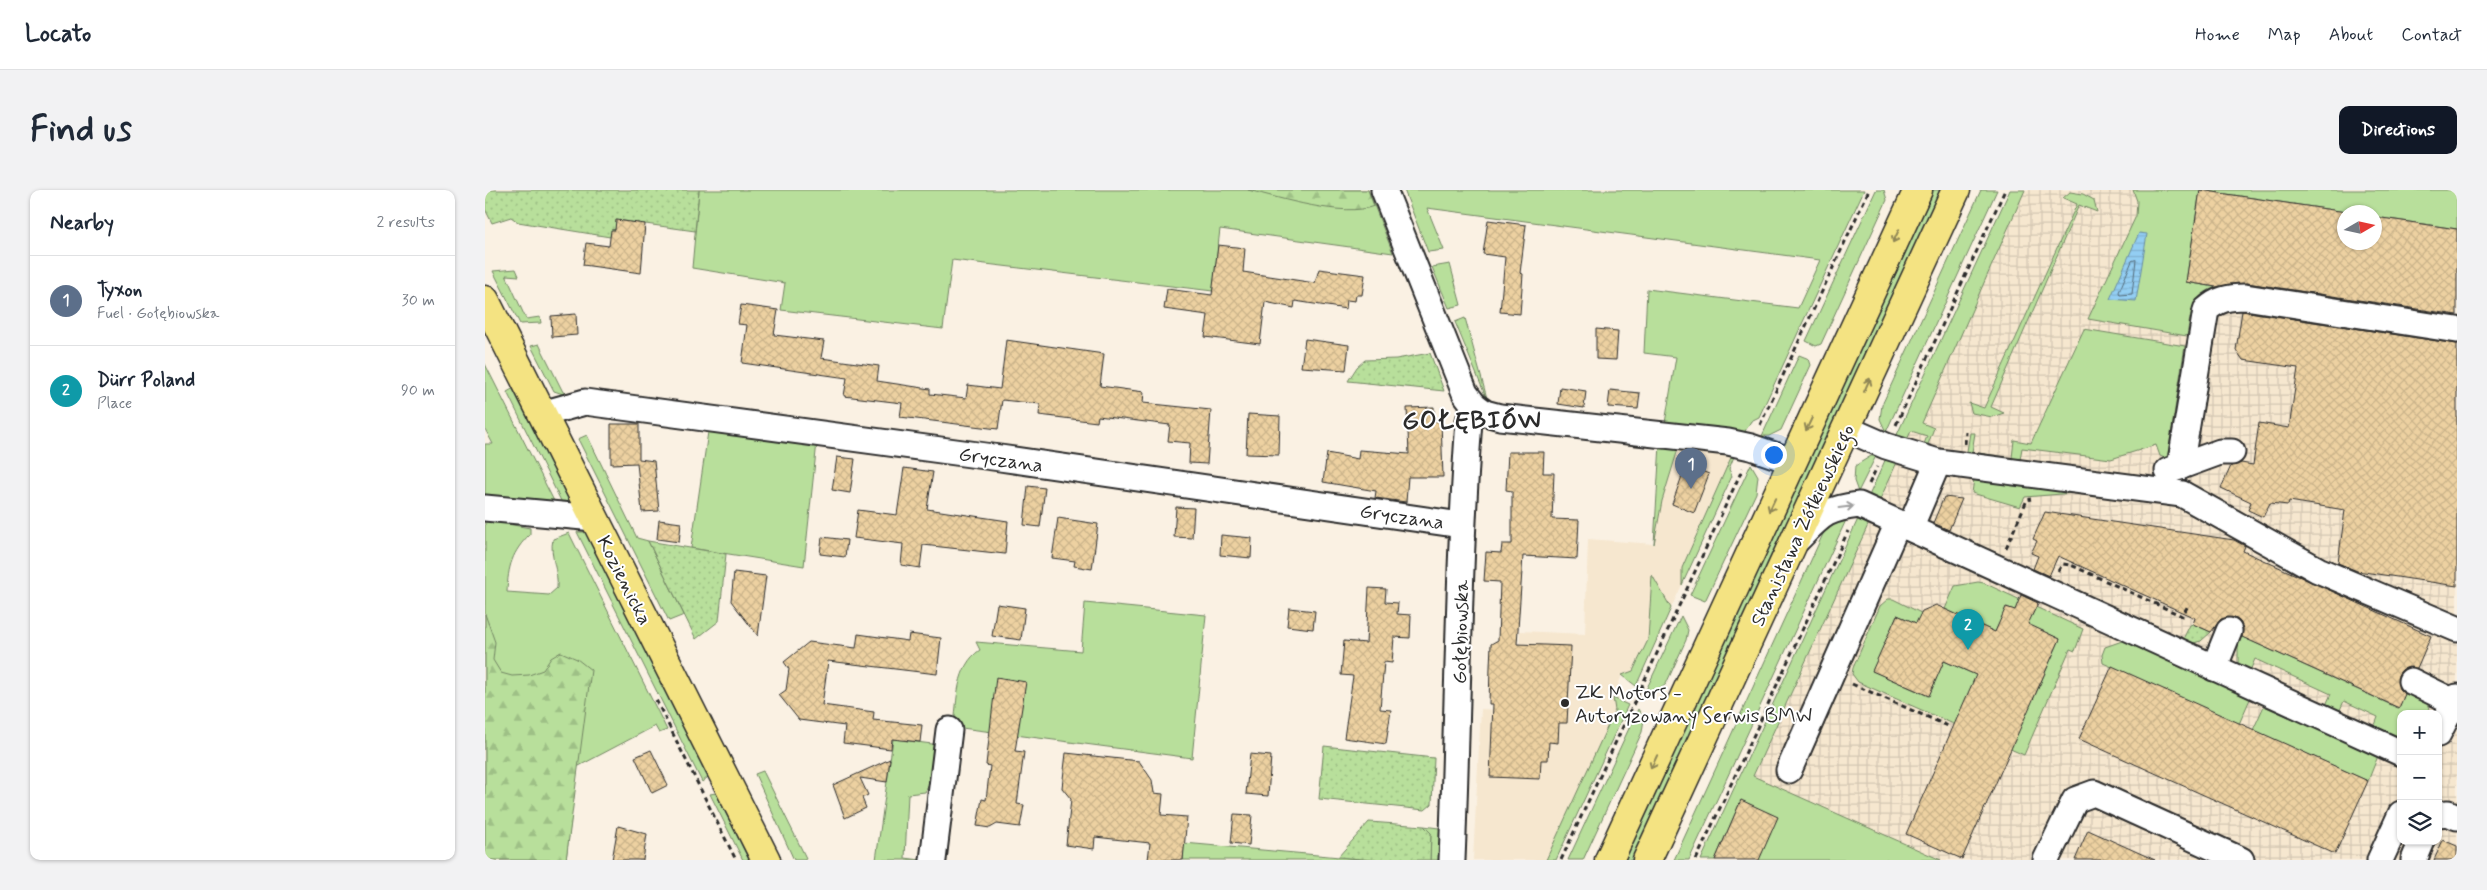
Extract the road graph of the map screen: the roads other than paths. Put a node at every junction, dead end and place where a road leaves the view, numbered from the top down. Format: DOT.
graph roads {
  1 [pos="1384,190"];
  2 [pos="1917,190"];
  3 [pos="1956,190"];
  4 [pos="485,300"];
  5 [pos="2457,330"];
  6 [pos="492,333"];
  7 [pos="1474,405"];
  8 [pos="542,414"];
  9 [pos="1847,429"];
  10 [pos="2231,452"];
  11 [pos="1792,461"];
  12 [pos="1938,462"];
  13 [pos="2180,467"];
  14 [pos="2110,484"];
  15 [pos="485,508"];
  16 [pos="594,518"];
  17 [pos="1461,525"];
  18 [pos="1904,526"];
  19 [pos="1794,544"];
  20 [pos="2457,629"];
  21 [pos="2229,631"];
  22 [pos="2214,668"];
  23 [pos="2411,681"];
  24 [pos="2456,700"];
  25 [pos="2442,726"];
  26 [pos="949,730"];
  27 [pos="2397,751"];
  28 [pos="1789,770"];
  29 [pos="2442,814"];
  30 [pos="2457,817"];
  31 [pos="2397,823"];
  32 [pos="2420,845"];
  33 [pos="766,860"];
  34 [pos="933,860"];
  35 [pos="1452,860"];
  36 [pos="1609,860"];
  37 [pos="1647,860"];
  38 [pos="2046,860"];
  39 [pos="2241,860"];
  40 [pos="2380,860"];
  41 [pos="2414,860"];
  1 -- 7 [label="street"];
  2 -- 11 [label="main road, Stanisława Żółkiewskiego, one-way"];
  9 -- 3 [label="main road, Stanisława Żółkiewskiego, one-way"];
  4 -- 6 [label="main road, Kozienicka"];
  5 -- 13 [label="street"];
  6 -- 8 [label="main road, Kozienicka"];
  7 -- 11 [label="street"];
  7 -- 17 [label="street, Gołębiowska"];
  8 -- 16 [label="main road, Kozienicka"];
  8 -- 17 [label="street, Gryczana"];
  9 -- 12 [label="street"];
  9 -- 19 [label="main road, Stanisława Żółkiewskiego"];
  10 -- 13 [label="street"];
  11 -- 36 [label="main road, Stanisława Żółkiewskiego, one-way"];
  12 -- 14 [label="street"];
  12 -- 18 [label="street"];
  13 -- 14 [label="street"];
  14 -- 20 [label="street"];
  15 -- 16 [label="street"];
  16 -- 33 [label="main road, Kozienicka"];
  17 -- 35 [label="street, Gołębiowska"];
  19 -- 18 [label="street, one-way"];
  18 -- 22 [label="street"];
  18 -- 28 [label="street"];
  19 -- 37 [label="main road, Stanisława Żółkiewskiego"];
  21 -- 22 [label="street"];
  22 -- 27 [label="street"];
  23 -- 24 [label="street"];
  24 -- 25 [label="street"];
  26 -- 34 [label="street"];
  29 -- 30 [label="street"];
  31 -- 40 [label="street"];
  32 -- 41 [label="street"];
  38 -- 39 [label="street"];
}
